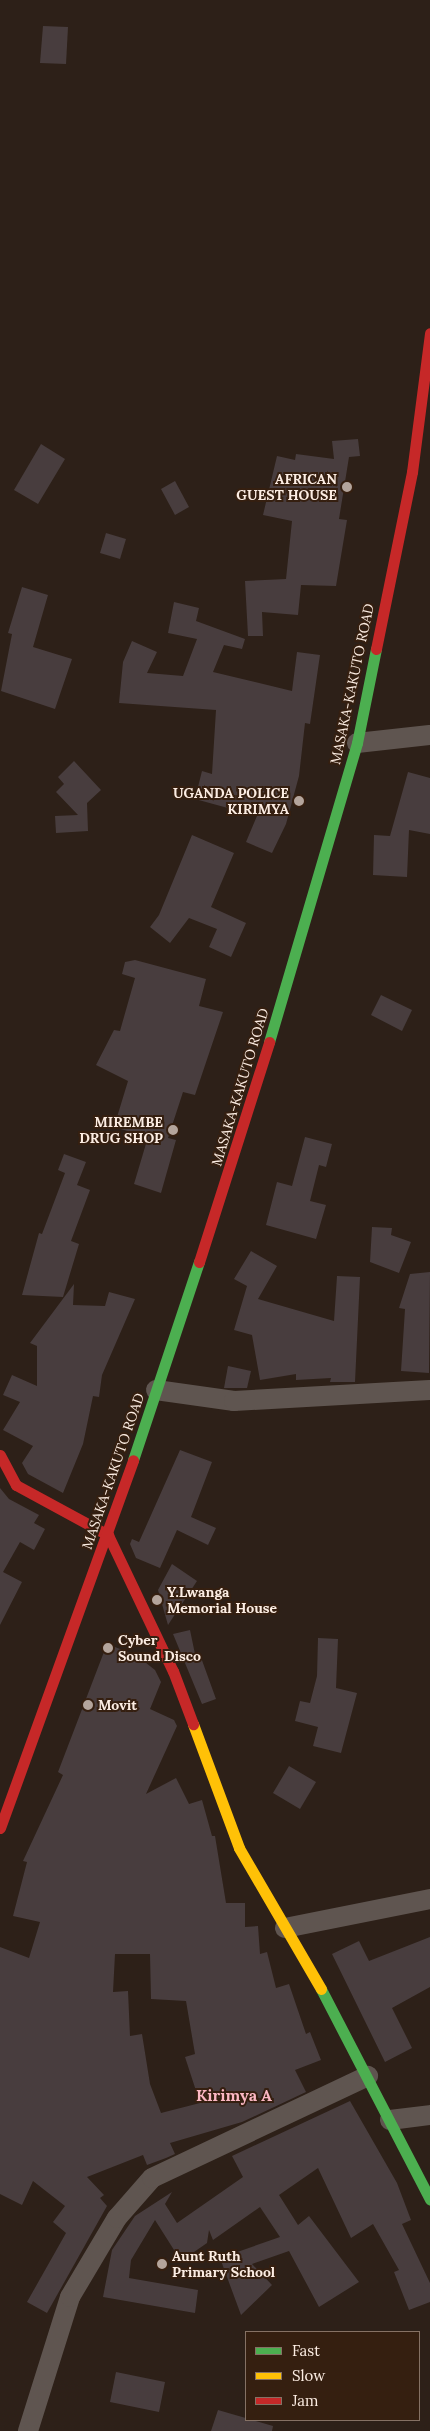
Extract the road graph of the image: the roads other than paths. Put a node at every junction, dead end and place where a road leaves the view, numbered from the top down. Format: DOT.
graph roads {
  1 [pos="430,333"];
  2 [pos="430,434"];
  3 [pos="412,472"];
  4 [pos="430,735"];
  5 [pos="357,743"];
  6 [pos="156,1390"];
  7 [pos="430,1390"];
  8 [pos="0,1455"];
  9 [pos="108,1534"];
  10 [pos="0,1828"];
  11 [pos="430,1899"];
  12 [pos="285,1928"];
  13 [pos="368,2076"];
  14 [pos="430,2115"];
  15 [pos="390,2120"];
  16 [pos="430,2199"];
  17 [pos="28,2431"];
  1 -- 3 [label="main road, MASAKA-KAKUTO ROAD"];
  2 -- 3 [label="street"];
  3 -- 5 [label="main road, MASAKA-KAKUTO ROAD"];
  4 -- 5 [label="street"];
  5 -- 6 [label="main road, MASAKA-KAKUTO ROAD"];
  6 -- 7 [label="street"];
  6 -- 9 [label="main road, MASAKA-KAKUTO ROAD"];
  8 -- 9 [label="main road"];
  9 -- 10 [label="main road, MASAKA-KAKUTO ROAD"];
  9 -- 12 [label="main road"];
  11 -- 12 [label="street"];
  12 -- 13 [label="main road"];
  13 -- 15 [label="main road"];
  13 -- 17 [label="street"];
  14 -- 15 [label="street"];
  15 -- 16 [label="main road"];
}
